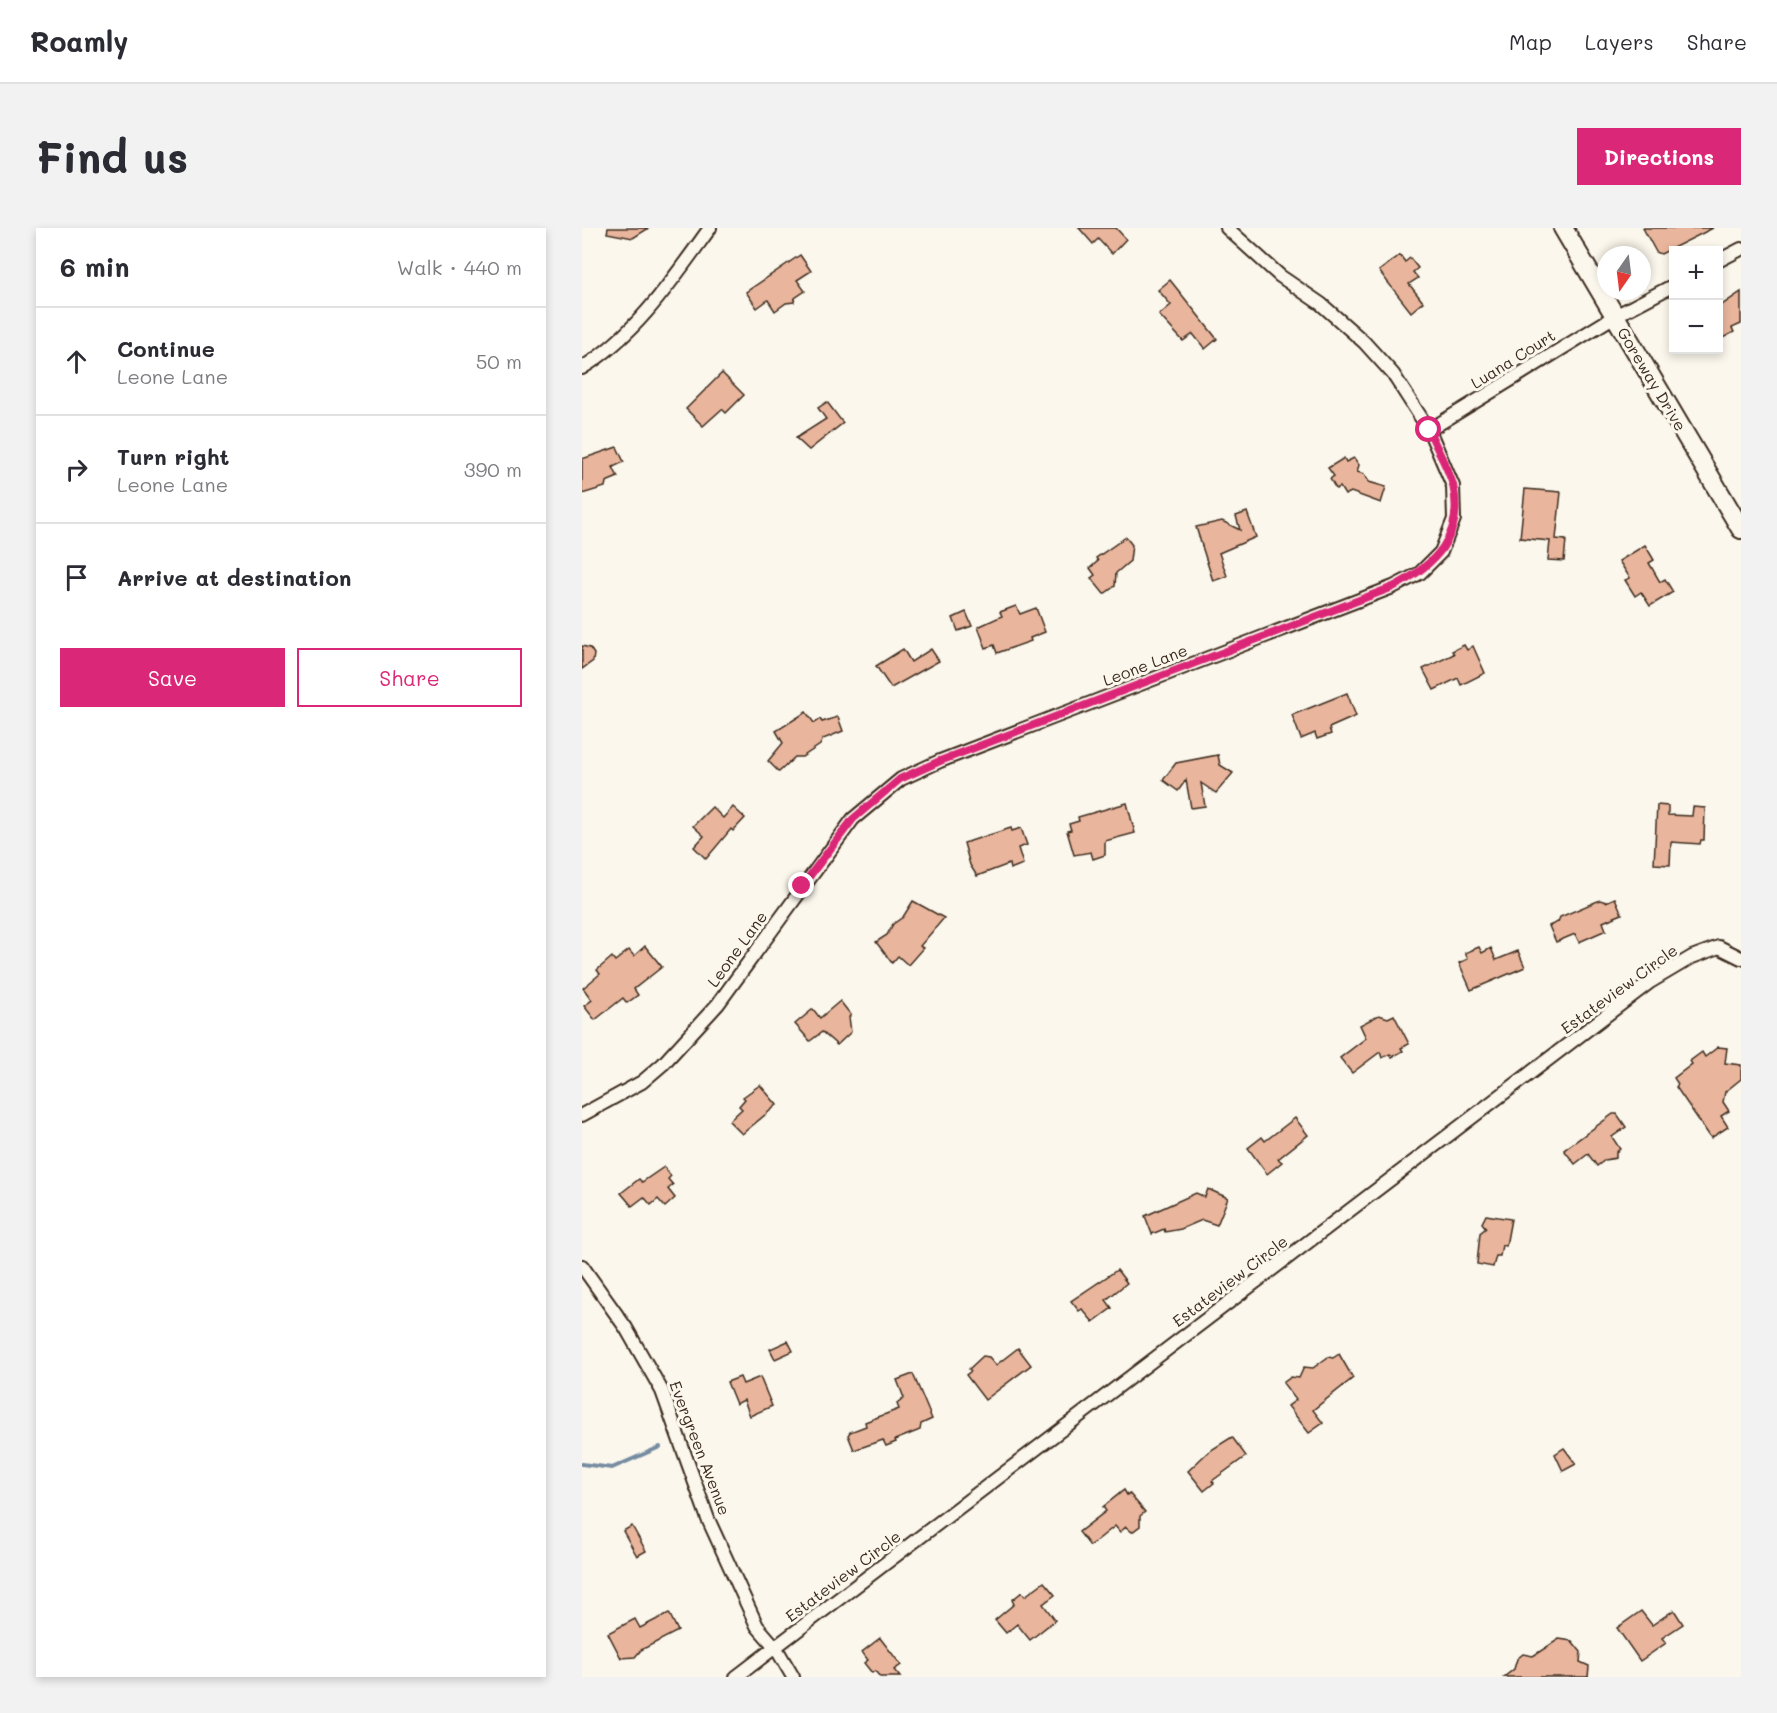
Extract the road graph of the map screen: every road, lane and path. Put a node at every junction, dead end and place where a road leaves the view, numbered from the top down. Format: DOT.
graph roads {
  1 [pos="710,228"];
  2 [pos="1227,228"];
  3 [pos="1563,228"];
  4 [pos="1741,249"];
  5 [pos="1723,259"];
  6 [pos="1669,288"];
  7 [pos="1615,316"];
  8 [pos="582,368"];
  9 [pos="1429,430"];
  10 [pos="1741,529"];
  11 [pos="1741,958"];
  12 [pos="582,1114"];
  13 [pos="582,1266"];
  14 [pos="776,1648"];
  15 [pos="736,1677"];
  16 [pos="793,1677"];
  1 -- 8 [label="street"];
  2 -- 9 [label="street, Leone Lane"];
  3 -- 7 [label="street, Goreway Drive"];
  4 -- 5 [label="street"];
  6 -- 7 [label="street, Luana Court"];
  7 -- 9 [label="street, Luana Court"];
  7 -- 10 [label="street, Goreway Drive"];
  9 -- 12 [label="street, Leone Lane"];
  11 -- 14 [label="street, Estateview Circle"];
  13 -- 14 [label="street, Evergreen Avenue"];
  14 -- 15 [label="street"];
  14 -- 16 [label="street"];
}
